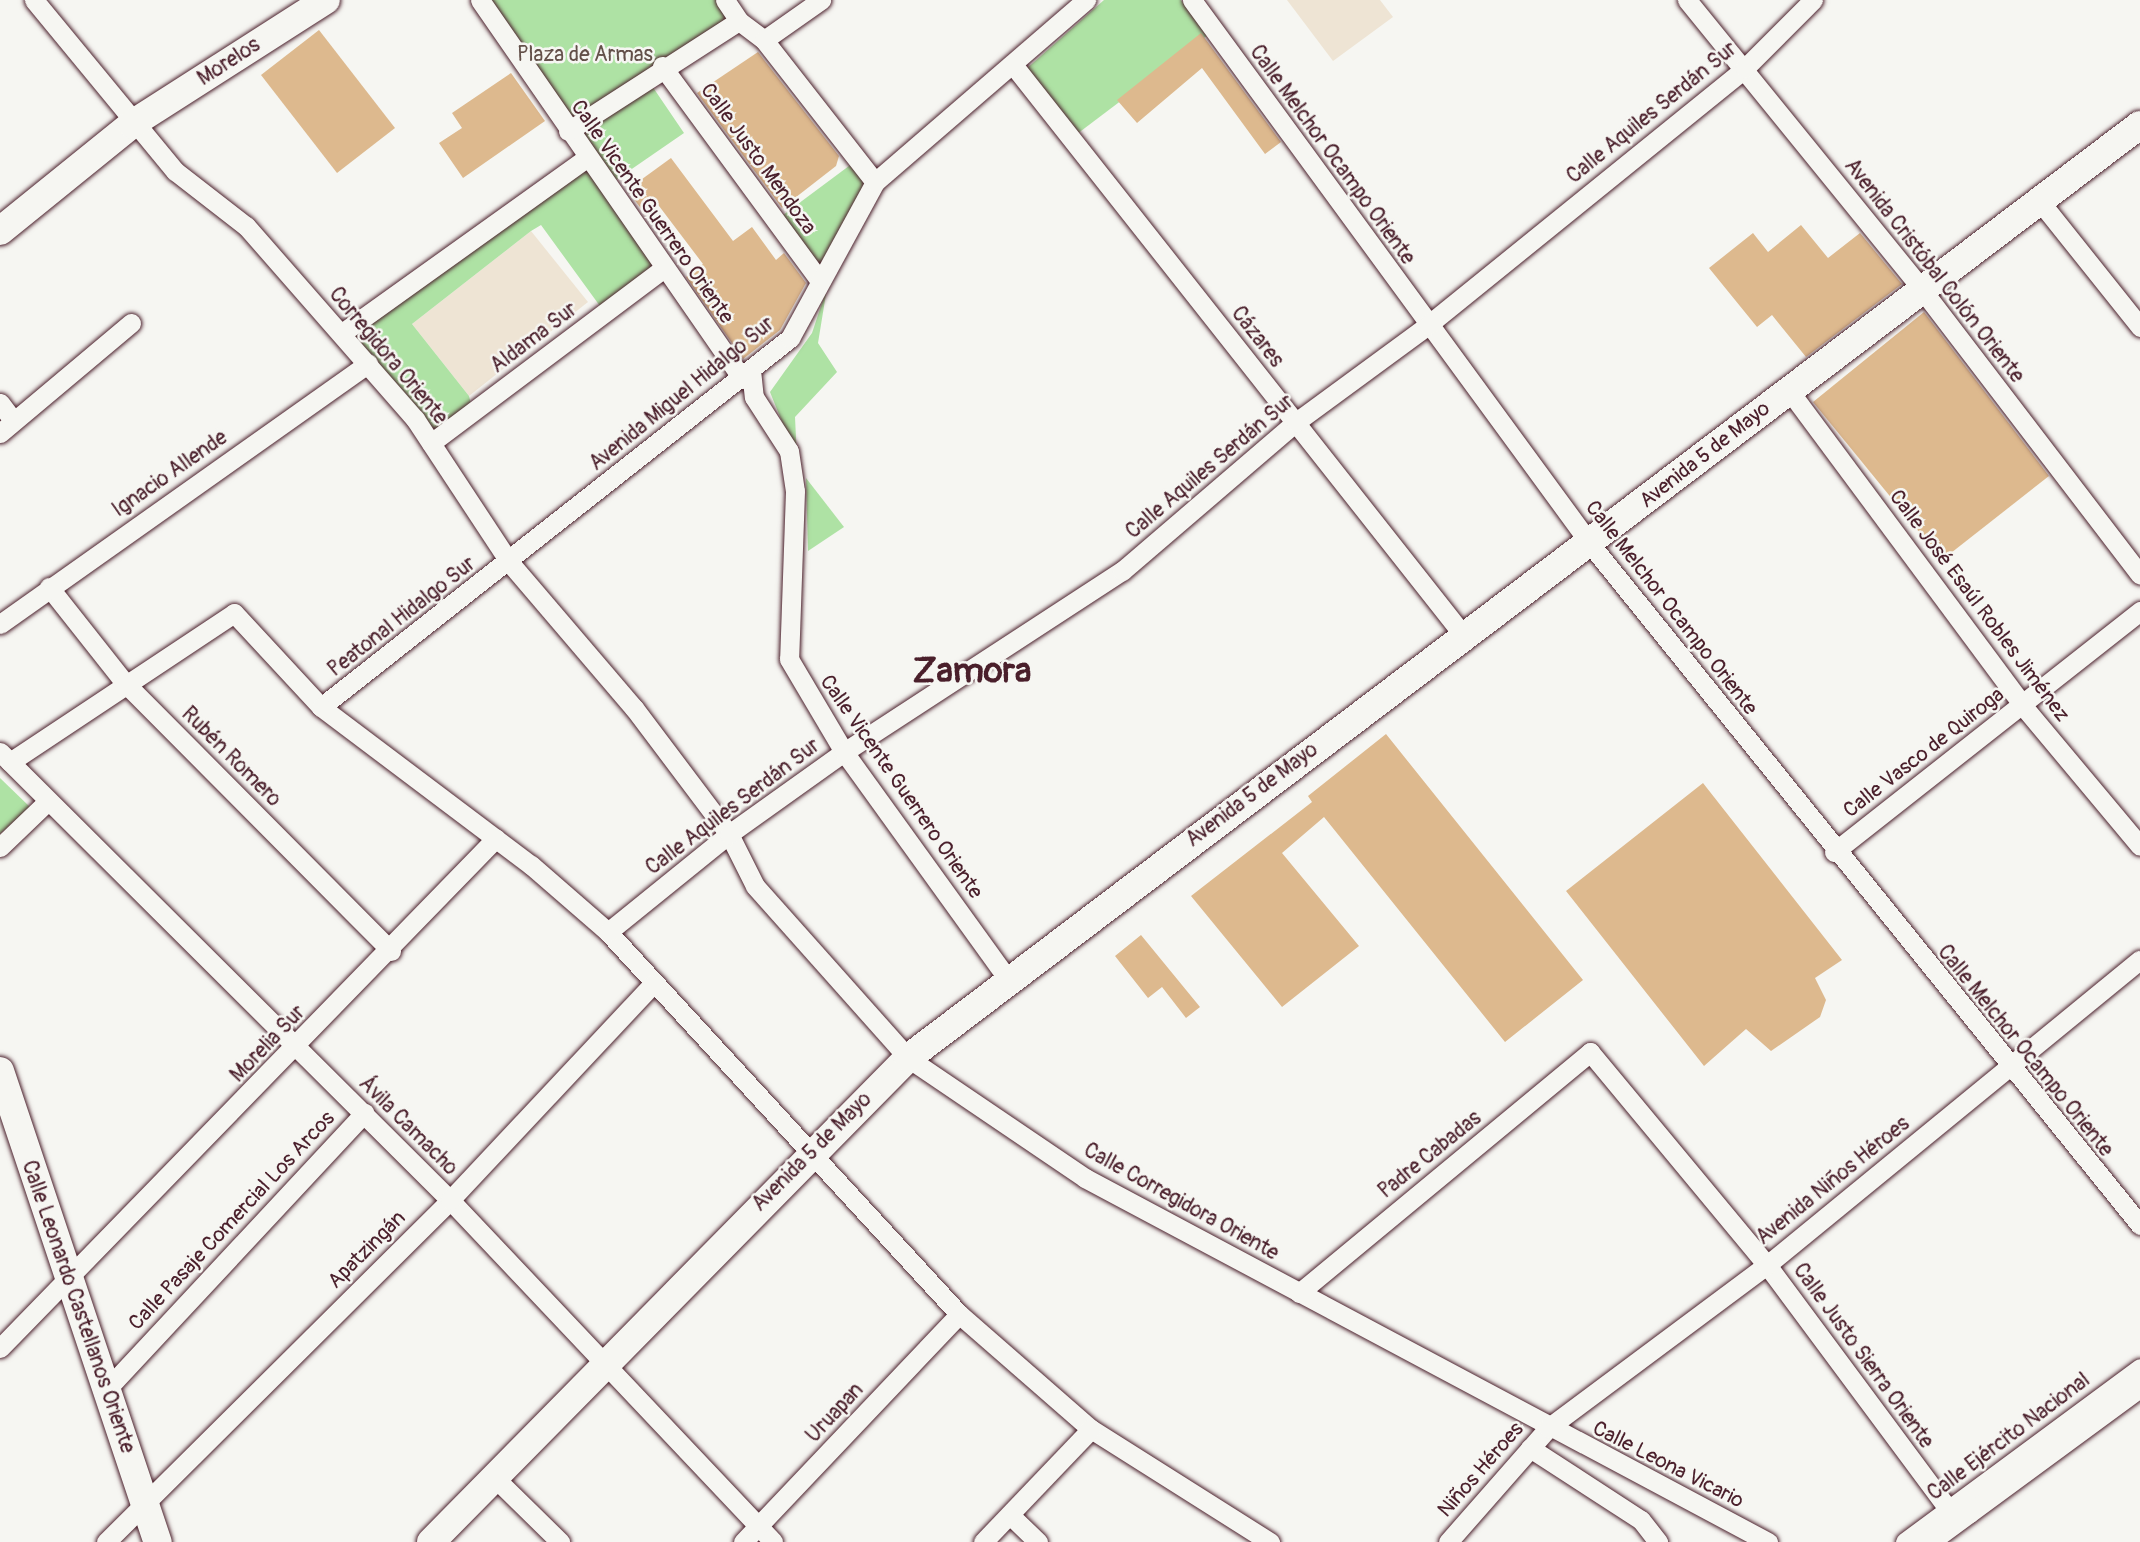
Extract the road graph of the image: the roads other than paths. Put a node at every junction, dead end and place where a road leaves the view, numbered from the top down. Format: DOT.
graph roads {
  1 [pos="34,0"];
  2 [pos="326,0"];
  3 [pos="480,0"];
  4 [pos="725,0"];
  5 [pos="821,0"];
  6 [pos="1086,0"];
  7 [pos="1192,0"];
  8 [pos="1687,0"];
  9 [pos="1813,0"];
  10 [pos="738,21"];
  11 [pos="764,40"];
  12 [pos="662,66"];
  13 [pos="1014,66"];
  14 [pos="1745,68"];
  15 [pos="132,124"];
  16 [pos="2140,125"];
  17 [pos="568,131"];
  18 [pos="586,158"];
  19 [pos="875,182"];
  20 [pos="2038,199"];
  21 [pos="0,231"];
  22 [pos="663,269"];
  23 [pos="818,278"];
  24 [pos="1920,287"];
  25 [pos="131,323"];
  26 [pos="1428,325"];
  27 [pos="2140,327"];
  28 [pos="342,333"];
  29 [pos="368,363"];
  30 [pos="746,374"];
  31 [pos="1788,389"];
  32 [pos="0,403"];
  33 [pos="1296,422"];
  34 [pos="7,427"];
  35 [pos="432,443"];
  36 [pos="1591,545"];
  37 [pos="510,563"];
  38 [pos="2140,575"];
  39 [pos="49,587"];
  40 [pos="2140,611"];
  41 [pos="0,624"];
  42 [pos="1464,636"];
  43 [pos="124,682"];
  44 [pos="2023,706"];
  45 [pos="321,707"];
  46 [pos="844,752"];
  47 [pos="5,757"];
  48 [pos="47,802"];
  49 [pos="729,834"];
  50 [pos="496,838"];
  51 [pos="2140,846"];
  52 [pos="0,848"];
  53 [pos="1835,852"];
  54 [pos="608,932"];
  55 [pos="391,951"];
  56 [pos="2140,960"];
  57 [pos="1007,978"];
  58 [pos="653,984"];
  59 [pos="296,1048"];
  60 [pos="1590,1052"];
  61 [pos="908,1058"];
  62 [pos="2008,1068"];
  63 [pos="0,1071"];
  64 [pos="364,1113"];
  65 [pos="812,1149"];
  66 [pos="450,1200"];
  67 [pos="2140,1225"];
  68 [pos="1767,1265"];
  69 [pos="68,1280"];
  70 [pos="1299,1293"];
  71 [pos="959,1314"];
  72 [pos="0,1348"];
  73 [pos="608,1363"];
  74 [pos="2140,1368"];
  75 [pos="2140,1388"];
  76 [pos="106,1390"];
  77 [pos="1548,1428"];
  78 [pos="1091,1429"];
  79 [pos="1530,1448"];
  80 [pos="496,1479"];
  81 [pos="145,1503"];
  82 [pos="1949,1510"];
  83 [pos="1970,1513"];
  84 [pos="1010,1515"];
  85 [pos="758,1527"];
  86 [pos="106,1542"];
  87 [pos="158,1542"];
  88 [pos="431,1542"];
  89 [pos="560,1542"];
  90 [pos="743,1542"];
  91 [pos="773,1542"];
  92 [pos="983,1542"];
  93 [pos="1038,1542"];
  94 [pos="1270,1542"];
  95 [pos="1448,1542"];
  96 [pos="1658,1542"];
  97 [pos="1768,1542"];
  98 [pos="1905,1542"];
  99 [pos="1930,1542"];
  1 -- 15 [label="street, Corregidora Oriente"];
  2 -- 15 [label="street, Morelos"];
  3 -- 17 [label="street, Calle Vicente Guerrero Oriente"];
  4 -- 10 [label="street"];
  5 -- 11 [label="street"];
  6 -- 13 [label="street, Avenida Miguel Hidalgo Sur"];
  7 -- 26 [label="street, Calle Melchor Ocampo Oriente"];
  8 -- 14 [label="street, Avenida Cristóbal Colón Oriente"];
  9 -- 14 [label="street, Calle Aquiles Serdán Sur"];
  10 -- 11 [label="street"];
  10 -- 12 [label="street"];
  11 -- 19 [label="street"];
  12 -- 17 [label="street"];
  12 -- 23 [label="street, Calle Justo Mendoza"];
  13 -- 19 [label="street, Avenida Miguel Hidalgo Sur"];
  13 -- 33 [label="street, Cázares"];
  14 -- 24 [label="street, Avenida Cristóbal Colón Oriente"];
  14 -- 26 [label="street, Calle Aquiles Serdán Sur"];
  15 -- 21 [label="street, Morelos"];
  15 -- 28 [label="street, Corregidora Oriente"];
  16 -- 20 [label="street, Avenida 5 de Mayo"];
  17 -- 18 [label="street, Calle Vicente Guerrero Oriente"];
  18 -- 22 [label="street, Calle Vicente Guerrero Oriente"];
  18 -- 28 [label="street"];
  19 -- 23 [label="street, Avenida Miguel Hidalgo Sur"];
  20 -- 24 [label="street, Avenida 5 de Mayo"];
  20 -- 27 [label="street"];
  22 -- 30 [label="street, Calle Vicente Guerrero Oriente"];
  22 -- 35 [label="street, Aldama Sur"];
  23 -- 30 [label="street, Avenida Miguel Hidalgo Sur"];
  24 -- 31 [label="street, Avenida 5 de Mayo"];
  24 -- 38 [label="street, Avenida Cristóbal Colón Oriente"];
  25 -- 34 [label="street"];
  26 -- 33 [label="street, Calle Aquiles Serdán Sur"];
  26 -- 36 [label="street, Calle Melchor Ocampo Oriente"];
  28 -- 29 [label="street, Corregidora Oriente"];
  29 -- 35 [label="street, Corregidora Oriente"];
  29 -- 39 [label="street, Ignacio Allende"];
  30 -- 37 [label="street, Avenida Miguel Hidalgo Sur"];
  30 -- 46 [label="street, Calle Vicente Guerrero Oriente"];
  31 -- 36 [label="street, Avenida 5 de Mayo"];
  31 -- 44 [label="street, Calle José Esaúl Robles Jiménez"];
  32 -- 34 [label="street"];
  33 -- 42 [label="street, Cázares"];
  33 -- 46 [label="street, Calle Aquiles Serdán Sur"];
  35 -- 37 [label="street, Corregidora Oriente"];
  36 -- 42 [label="street, Avenida 5 de Mayo"];
  36 -- 53 [label="street, Calle Melchor Ocampo Oriente"];
  37 -- 45 [label="street, Peatonal Hidalgo Sur"];
  37 -- 49 [label="street, Corregidora Oriente"];
  39 -- 41 [label="street, Ignacio Allende"];
  39 -- 43 [label="street, Rubén Romero"];
  40 -- 44 [label="street, Calle Vasco de Quiroga"];
  42 -- 57 [label="street, Avenida 5 de Mayo"];
  43 -- 45 [label="street"];
  43 -- 47 [label="street"];
  43 -- 55 [label="street, Rubén Romero"];
  44 -- 51 [label="street, Calle José Esaúl Robles Jiménez"];
  44 -- 53 [label="street, Calle Vasco de Quiroga"];
  45 -- 50 [label="street"];
  46 -- 49 [label="street, Calle Aquiles Serdán Sur"];
  46 -- 57 [label="street, Calle Vicente Guerrero Oriente"];
  47 -- 48 [label="street, Ávila Camacho"];
  48 -- 52 [label="street"];
  48 -- 59 [label="street, Ávila Camacho"];
  49 -- 54 [label="street, Calle Aquiles Serdán Sur"];
  49 -- 61 [label="street, Calle Corregidora Oriente"];
  50 -- 54 [label="street"];
  50 -- 55 [label="street, Morelia Sur"];
  53 -- 62 [label="street, Calle Melchor Ocampo Oriente"];
  54 -- 58 [label="street"];
  55 -- 59 [label="street, Morelia Sur"];
  56 -- 62 [label="street, Avenida Niños Héroes"];
  57 -- 61 [label="street, Avenida 5 de Mayo"];
  58 -- 65 [label="street"];
  58 -- 66 [label="street, Apatzingán"];
  59 -- 64 [label="street, Ávila Camacho"];
  59 -- 69 [label="street, Morelia Sur"];
  60 -- 68 [label="street, Calle Justo Sierra Oriente"];
  60 -- 70 [label="street, Padre Cabadas"];
  61 -- 65 [label="street, Avenida 5 de Mayo"];
  61 -- 70 [label="street, Calle Corregidora Oriente"];
  62 -- 67 [label="street, Calle Melchor Ocampo Oriente"];
  62 -- 68 [label="street, Avenida Niños Héroes"];
  63 -- 69 [label="street, Calle Leonardo Castellanos Oriente"];
  64 -- 66 [label="street, Ávila Camacho"];
  64 -- 76 [label="street, Calle Pasaje Comercial Los Arcos"];
  65 -- 71 [label="street"];
  65 -- 73 [label="street, Avenida 5 de Mayo"];
  66 -- 73 [label="street, Ávila Camacho"];
  66 -- 81 [label="street, Apatzingán"];
  68 -- 77 [label="street, Avenida Niños Héroes"];
  68 -- 82 [label="street, Calle Justo Sierra Oriente"];
  69 -- 72 [label="street, Morelia Sur"];
  69 -- 76 [label="street, Calle Leonardo Castellanos Oriente"];
  70 -- 77 [label="street, Calle Corregidora Oriente"];
  71 -- 78 [label="street"];
  71 -- 85 [label="street, Uruapan"];
  73 -- 80 [label="street, Avenida 5 de Mayo"];
  73 -- 85 [label="street, Ávila Camacho"];
  74 -- 82 [label="street, Calle Ejército Nacional"];
  75 -- 83 [label="street, Calle Ejército Nacional"];
  76 -- 81 [label="street, Calle Leonardo Castellanos Oriente"];
  77 -- 79 [label="street, Niños Héroes"];
  77 -- 97 [label="street, Calle Leona Vicario"];
  78 -- 84 [label="street"];
  78 -- 94 [label="street"];
  79 -- 95 [label="street, Niños Héroes"];
  79 -- 96 [label="street"];
  80 -- 88 [label="street, Avenida 5 de Mayo"];
  80 -- 89 [label="street"];
  81 -- 86 [label="street, Apatzingán"];
  81 -- 87 [label="street, Calle Leonardo Castellanos Oriente"];
  82 -- 83 [label="street"];
  82 -- 98 [label="street, Calle Ejército Nacional"];
  83 -- 99 [label="street, Calle Ejército Nacional"];
  84 -- 92 [label="street"];
  84 -- 93 [label="street"];
  85 -- 90 [label="street, Uruapan"];
  85 -- 91 [label="street, Ávila Camacho"];
}
